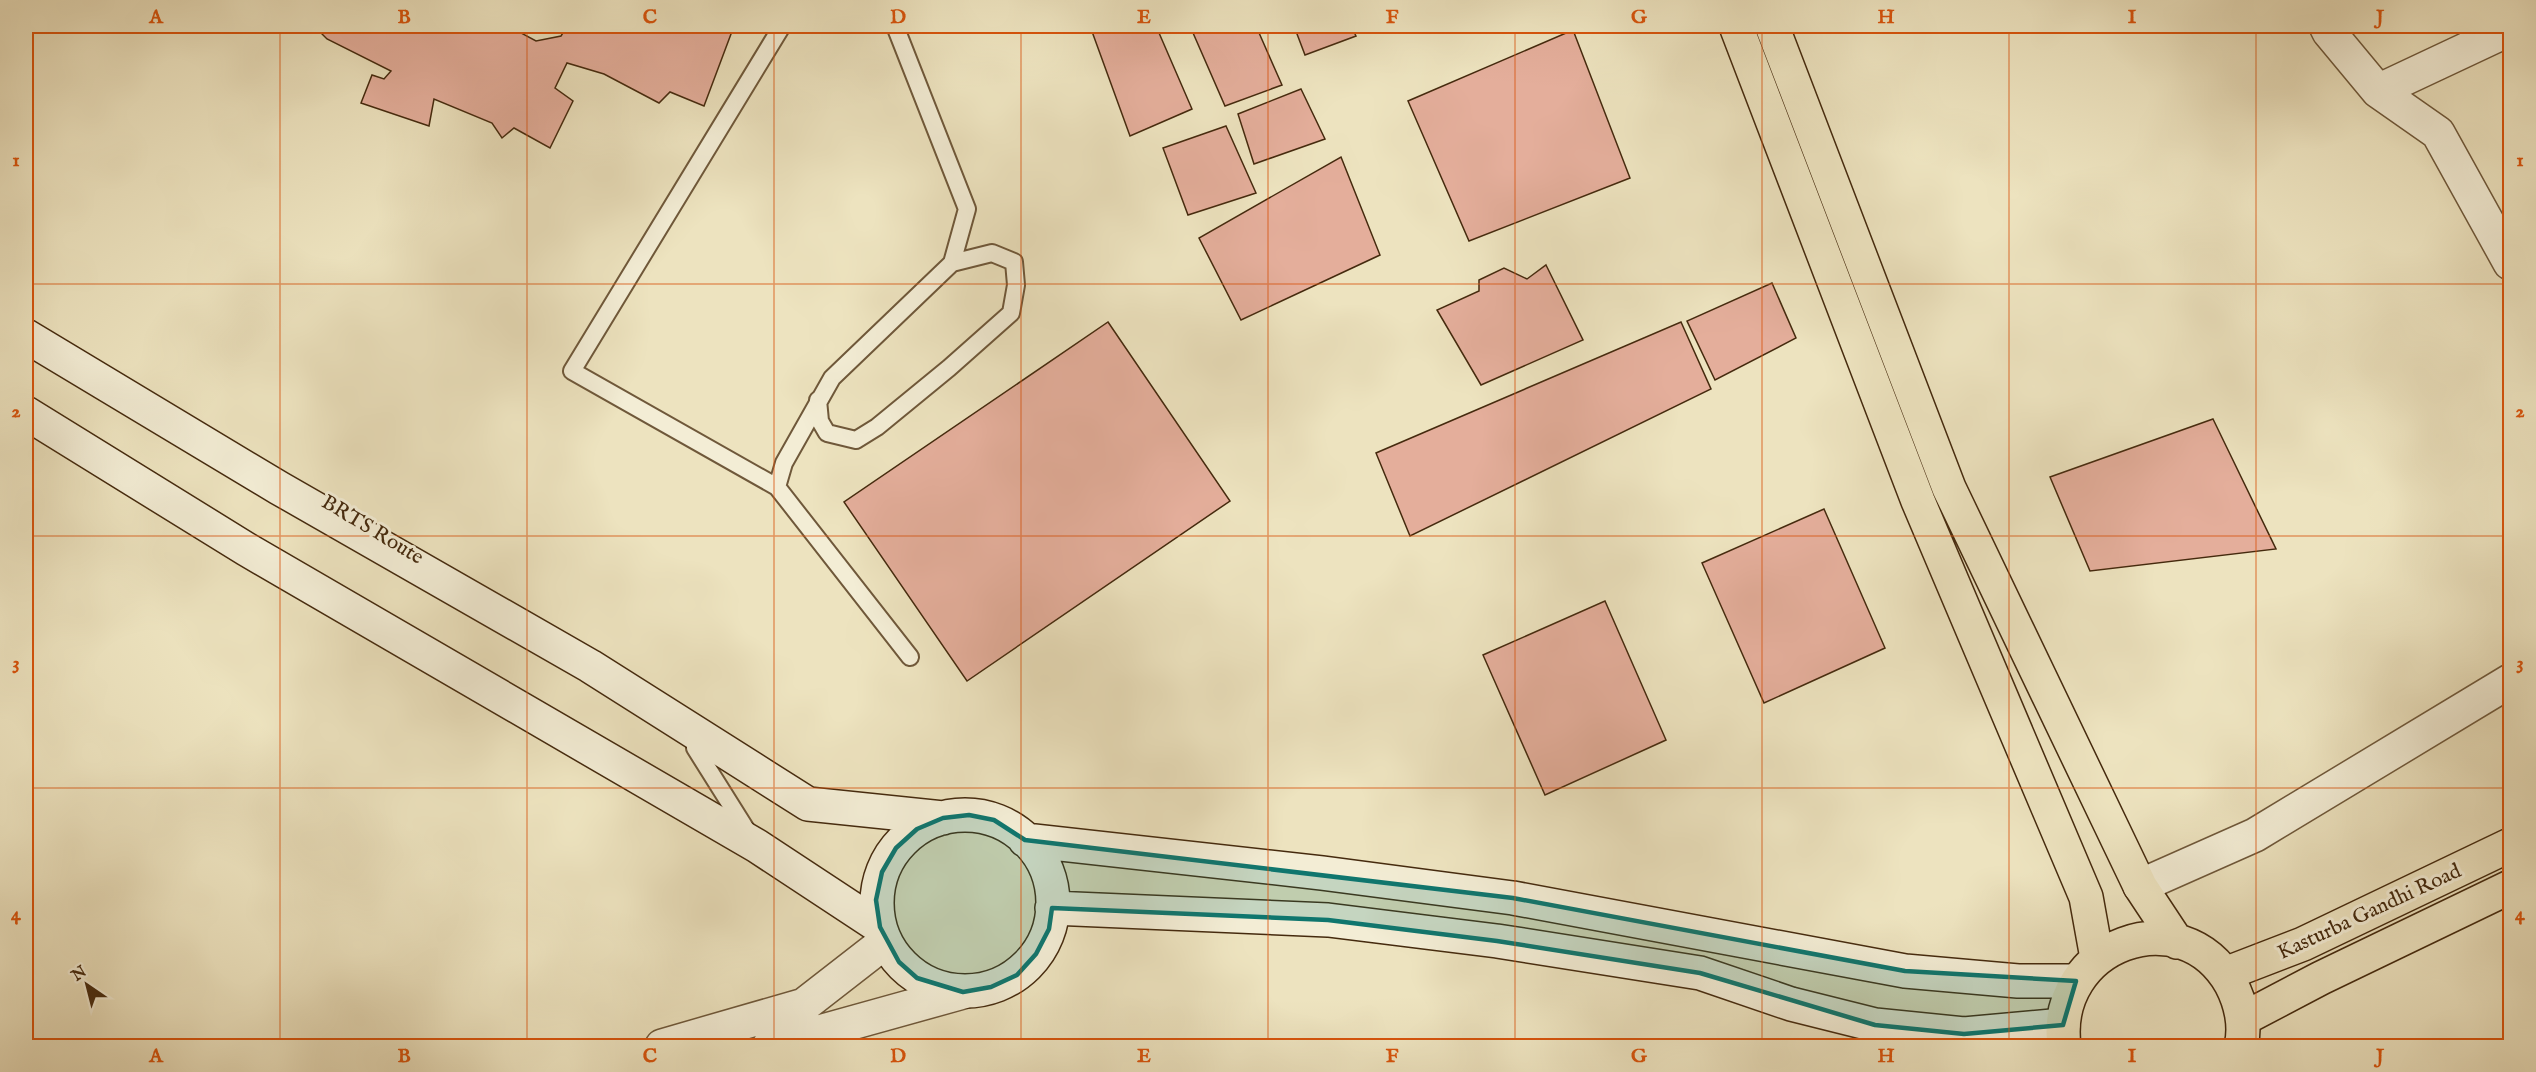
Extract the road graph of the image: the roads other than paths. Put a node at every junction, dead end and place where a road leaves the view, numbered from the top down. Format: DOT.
graph roads {
  1 [pos="782,26"];
  2 [pos="895,26"];
  3 [pos="1736,26"];
  4 [pos="1772,26"];
  5 [pos="2326,26"];
  6 [pos="2511,30"];
  7 [pos="2378,91"];
  8 [pos="952,263"];
  9 [pos="2511,263"];
  10 [pos="26,336"];
  11 [pos="26,351"];
  12 [pos="818,400"];
  13 [pos="26,413"];
  14 [pos="777,487"];
  15 [pos="910,657"];
  16 [pos="2511,681"];
  17 [pos="695,748"];
  18 [pos="808,804"];
  19 [pos="943,818"];
  20 [pos="1024,840"];
  21 [pos="2511,845"];
  22 [pos="757,846"];
  23 [pos="2140,886"];
  24 [pos="2511,887"];
  25 [pos="1052,908"];
  26 [pos="882,935"];
  27 [pos="2177,942"];
  28 [pos="2087,969"];
  29 [pos="2225,974"];
  30 [pos="963,992"];
  31 [pos="2242,1039"];
  32 [pos="2063,1041"];
  33 [pos="662,1047"];
  34 [pos="769,1047"];
  1 -- 14 [label="lane"];
  2 -- 8 [label="lane"];
  3 -- 28 [label="main road"];
  4 -- 23 [label="main road"];
  5 -- 7 [label="main road"];
  6 -- 7 [label="main road"];
  7 -- 9 [label="main road"];
  8 -- 12 [label="lane"];
  8 -- 12 [label="lane"];
  10 -- 18 [label="main road"];
  11 -- 17 [label="lane, BRTS Route"];
  12 -- 14 [label="lane"];
  13 -- 22 [label="main road"];
  14 -- 15 [label="lane"];
  16 -- 23 [label="main road"];
  17 -- 18 [label="lane, BRTS Route"];
  17 -- 22 [label="lane, BRTS Route"];
  18 -- 19 [label="main road"];
  19 -- 20 [label="main road"];
  19 -- 26 [label="main road"];
  20 -- 25 [label="main road"];
  20 -- 28 [label="main road"];
  21 -- 29 [label="main road, Kasturba Gandhi Road"];
  22 -- 26 [label="main road"];
  23 -- 27 [label="main road"];
  24 -- 31 [label="main road, Kasturba Gandhi Road"];
  25 -- 30 [label="main road"];
  25 -- 32 [label="main road"];
  26 -- 30 [label="main road"];
  26 -- 33 [label="main road"];
  27 -- 28 [label="main road"];
  27 -- 29 [label="main road"];
  28 -- 32 [label="main road"];
  29 -- 31 [label="main road"];
  30 -- 34 [label="main road"];
}
